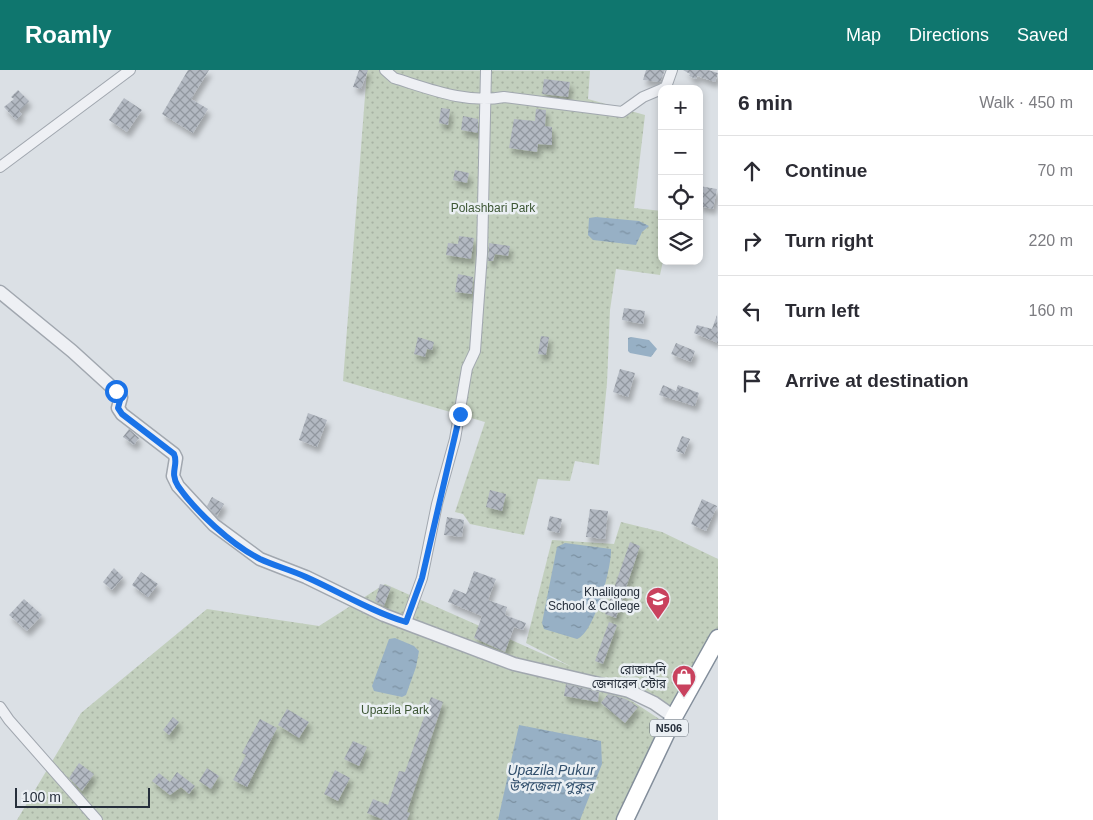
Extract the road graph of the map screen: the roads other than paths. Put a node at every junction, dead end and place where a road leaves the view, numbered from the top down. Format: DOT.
graph roads {
  1 [pos="130,70"];
  2 [pos="385,70"];
  3 [pos="486,70"];
  4 [pos="672,70"];
  5 [pos="667,85"];
  6 [pos="658,91"];
  7 [pos="485,100"];
  8 [pos="0,167"];
  9 [pos="0,292"];
  10 [pos="406,622"];
  11 [pos="718,638"];
  12 [pos="0,707"];
  13 [pos="674,718"];
  14 [pos="97,820"];
  15 [pos="625,820"];
  1 -- 8 [label="street"];
  2 -- 7 [label="street"];
  3 -- 7 [label="street"];
  4 -- 5 [label="street"];
  6 -- 7 [label="street"];
  7 -- 10 [label="street"];
  9 -- 10 [label="street"];
  10 -- 13 [label="street"];
  11 -- 13 [label="highway, N506"];
  12 -- 14 [label="street"];
  13 -- 15 [label="highway, N506"];
}
